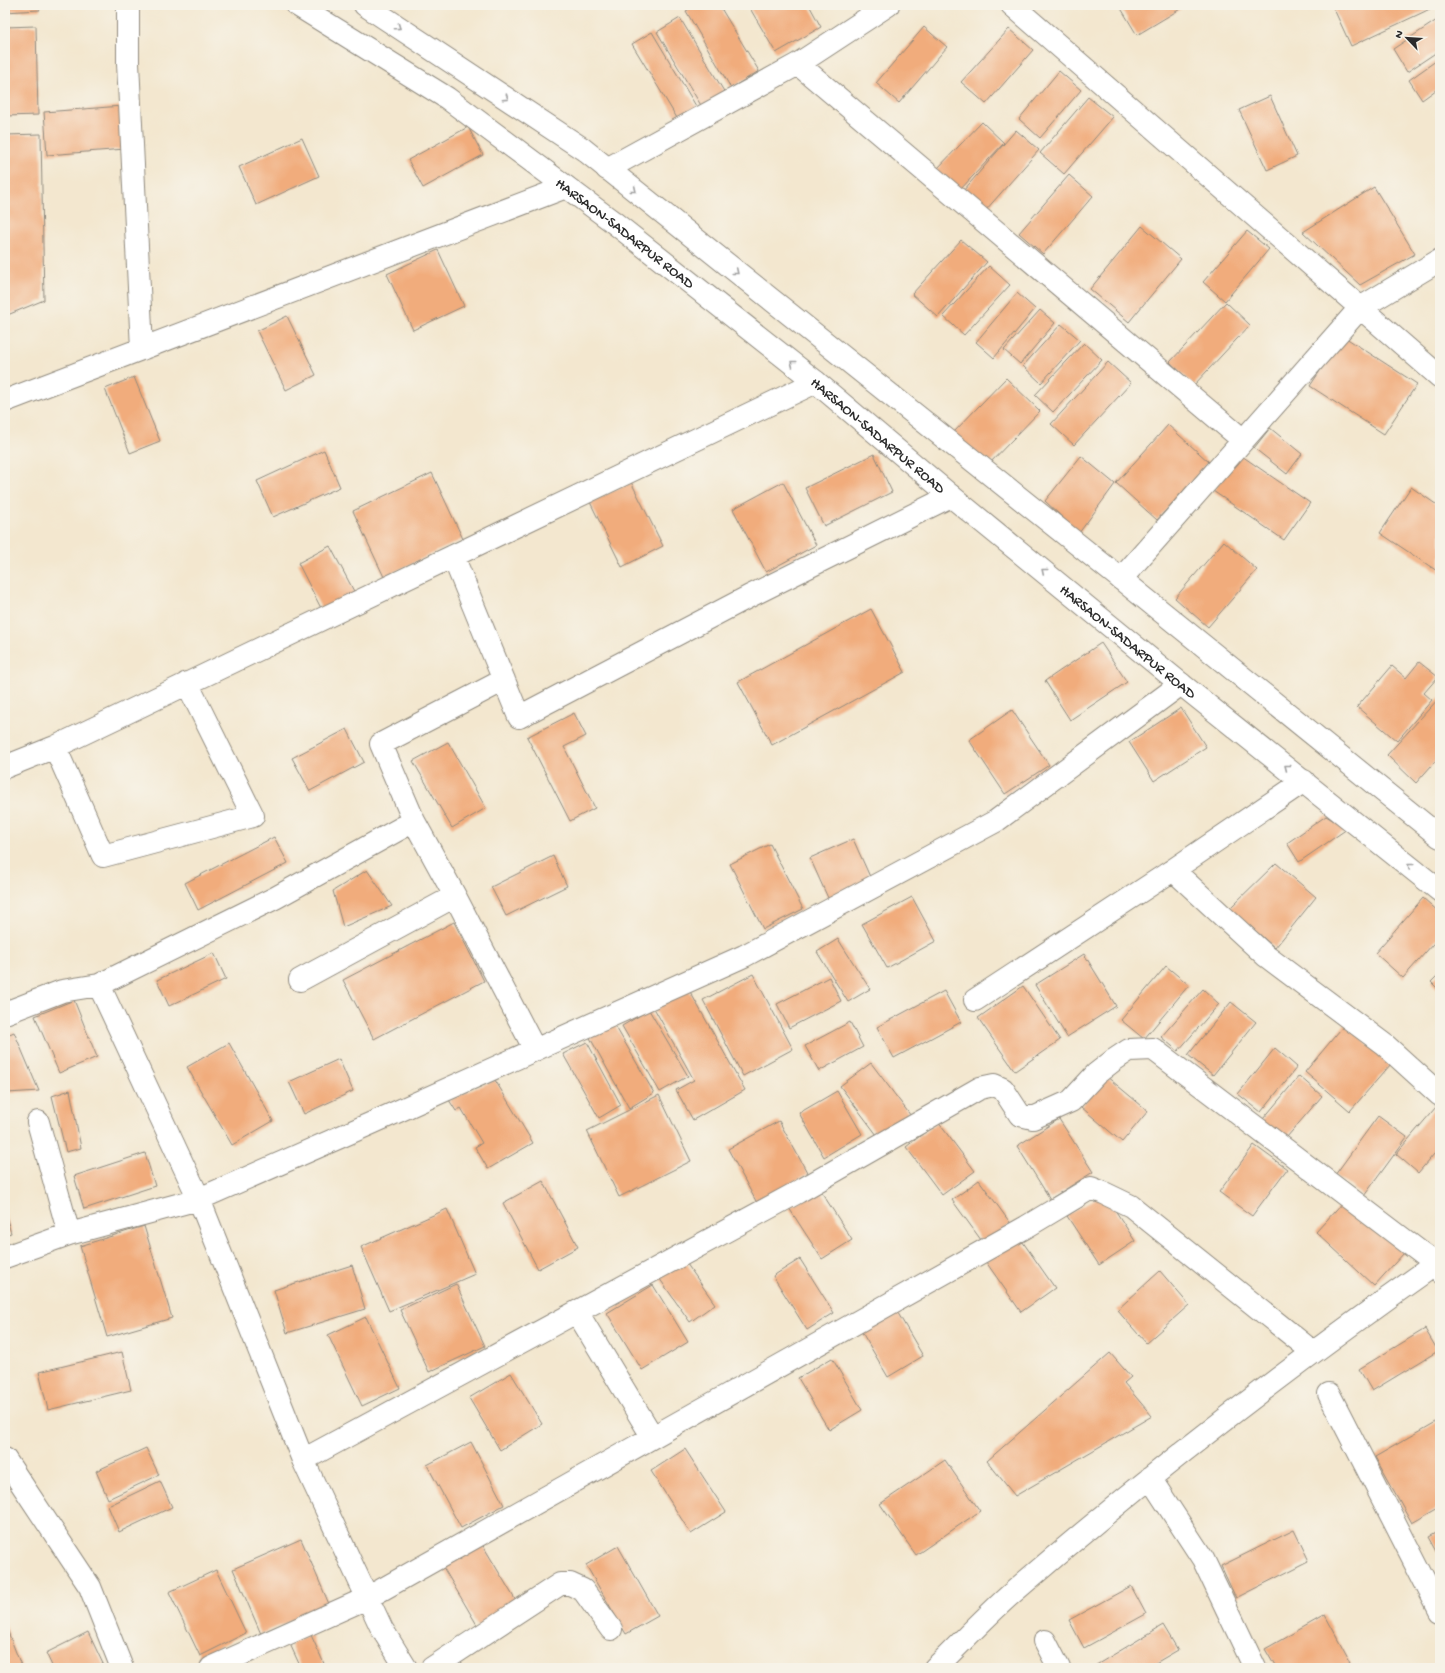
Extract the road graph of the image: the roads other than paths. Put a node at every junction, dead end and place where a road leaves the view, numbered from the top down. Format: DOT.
graph roads {
  1 [pos="128,5"];
  2 [pos="365,5"];
  3 [pos="888,5"];
  4 [pos="1012,5"];
  5 [pos="307,8"];
  6 [pos="798,64"];
  7 [pos="607,169"];
  8 [pos="566,187"];
  9 [pos="1440,260"];
  10 [pos="1360,308"];
  11 [pos="142,349"];
  12 [pos="1440,376"];
  13 [pos="816,382"];
  14 [pos="5,401"];
  15 [pos="1243,440"];
  16 [pos="951,496"];
  17 [pos="453,556"];
  18 [pos="1121,579"];
  19 [pos="504,680"];
  20 [pos="187,683"];
  21 [pos="1181,684"];
  22 [pos="55,747"];
  23 [pos="5,767"];
  24 [pos="1304,781"];
  25 [pos="414,821"];
  26 [pos="1440,837"];
  27 [pos="1173,870"];
  28 [pos="1440,891"];
  29 [pos="455,896"];
  30 [pos="300,980"];
  31 [pos="99,985"];
  32 [pos="975,1000"];
  33 [pos="5,1013"];
  34 [pos="535,1050"];
  35 [pos="1440,1095"];
  36 [pos="38,1122"];
  37 [pos="199,1199"];
  38 [pos="69,1234"];
  39 [pos="5,1257"];
  40 [pos="1439,1265"];
  41 [pos="577,1312"];
  42 [pos="1313,1352"];
  43 [pos="1329,1394"];
  44 [pos="652,1436"];
  45 [pos="5,1459"];
  46 [pos="303,1460"];
  47 [pos="1150,1478"];
  48 [pos="367,1598"];
  49 [pos="1440,1611"];
  50 [pos="611,1629"];
  51 [pos="1045,1641"];
  52 [pos="122,1668"];
  53 [pos="212,1668"];
  54 [pos="406,1668"];
  55 [pos="432,1668"];
  56 [pos="935,1668"];
  57 [pos="1059,1668"];
  58 [pos="1255,1668"];
  1 -- 11 [label="street"];
  2 -- 7 [label="street, one-way"];
  3 -- 6 [label="street"];
  4 -- 10 [label="street"];
  5 -- 8 [label="street, HARSAON-SADARPUR ROAD"];
  6 -- 7 [label="street"];
  6 -- 15 [label="street"];
  7 -- 18 [label="street, one-way"];
  8 -- 11 [label="street"];
  13 -- 8 [label="street, HARSAON-SADARPUR ROAD, one-way"];
  9 -- 10 [label="street"];
  10 -- 12 [label="street"];
  10 -- 15 [label="street"];
  11 -- 14 [label="street"];
  13 -- 16 [label="street, HARSAON-SADARPUR ROAD"];
  13 -- 17 [label="street"];
  15 -- 18 [label="street"];
  16 -- 19 [label="street"];
  21 -- 16 [label="street, HARSAON-SADARPUR ROAD, one-way"];
  17 -- 19 [label="street"];
  17 -- 20 [label="street"];
  18 -- 26 [label="street"];
  19 -- 25 [label="street"];
  20 -- 22 [label="street"];
  20 -- 22 [label="street"];
  24 -- 21 [label="street, HARSAON-SADARPUR ROAD, one-way"];
  21 -- 34 [label="street"];
  22 -- 23 [label="street"];
  24 -- 27 [label="street"];
  28 -- 24 [label="street, HARSAON-SADARPUR ROAD, one-way"];
  25 -- 29 [label="street"];
  25 -- 31 [label="street"];
  27 -- 32 [label="street"];
  27 -- 35 [label="street"];
  29 -- 30 [label="street"];
  29 -- 34 [label="street"];
  31 -- 33 [label="street"];
  31 -- 37 [label="street"];
  34 -- 37 [label="street"];
  36 -- 38 [label="street"];
  37 -- 38 [label="street"];
  37 -- 46 [label="street"];
  38 -- 39 [label="street"];
  40 -- 41 [label="street"];
  40 -- 42 [label="street"];
  41 -- 44 [label="street"];
  41 -- 46 [label="street"];
  42 -- 44 [label="street"];
  42 -- 47 [label="street"];
  43 -- 49 [label="street"];
  44 -- 48 [label="street"];
  45 -- 52 [label="street"];
  46 -- 48 [label="street"];
  47 -- 56 [label="street"];
  47 -- 58 [label="street"];
  48 -- 53 [label="street"];
  48 -- 54 [label="street"];
  50 -- 55 [label="street"];
  51 -- 57 [label="street"];
}
